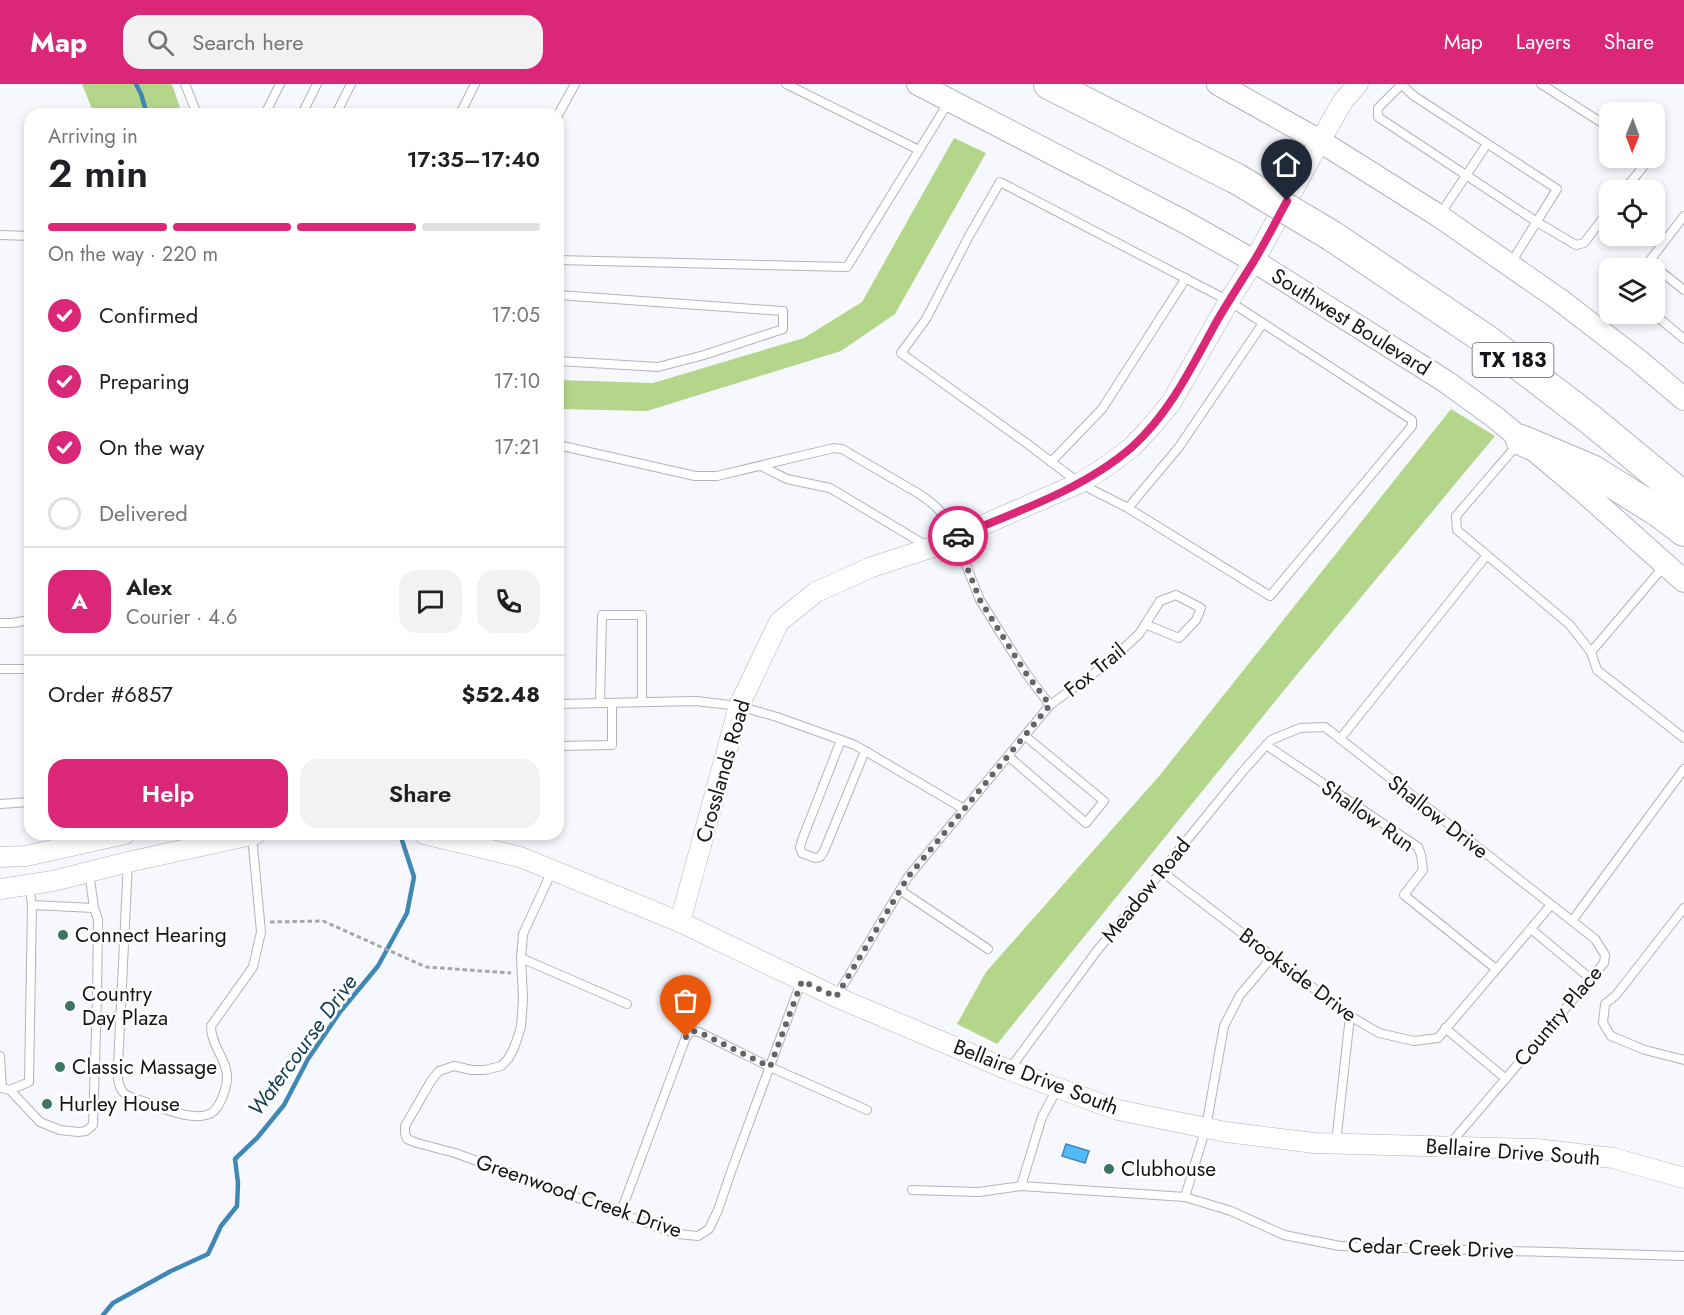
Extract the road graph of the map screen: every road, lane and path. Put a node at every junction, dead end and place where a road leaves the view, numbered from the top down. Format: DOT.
graph roads {
  1 [pos="185,84"];
  2 [pos="280,84"];
  3 [pos="317,84"];
  4 [pos="351,84"];
  5 [pos="475,84"];
  6 [pos="574,84"];
  7 [pos="786,84"];
  8 [pos="918,84"];
  9 [pos="1049,84"];
  10 [pos="1094,84"];
  11 [pos="1218,84"];
  12 [pos="1358,84"];
  13 [pos="1401,84"];
  14 [pos="1540,84"];
  15 [pos="950,100"];
  16 [pos="195,108"];
  17 [pos="268,108"];
  18 [pos="305,108"];
  19 [pos="339,108"];
  20 [pos="463,108"];
  21 [pos="562,108"];
  22 [pos="1599,121"];
  23 [pos="1320,141"];
  24 [pos="1487,144"];
  25 [pos="919,150"];
  26 [pos="1641,168"];
  27 [pos="1240,171"];
  28 [pos="1467,176"];
  29 [pos="1632,180"];
  30 [pos="1439,216"];
  31 [pos="1684,216"];
  32 [pos="1536,222"];
  33 [pos="1599,223"];
  34 [pos="1336,227"];
  35 [pos="0,235"];
  36 [pos="24,236"];
  37 [pos="1651,258"];
  38 [pos="564,260"];
  39 [pos="1254,261"];
  40 [pos="1509,264"];
  41 [pos="1186,278"];
  42 [pos="1665,278"];
  43 [pos="1684,290"];
  44 [pos="564,295"];
  45 [pos="1229,301"];
  46 [pos="1599,318"];
  47 [pos="1263,323"];
  48 [pos="1665,323"];
  49 [pos="1607,324"];
  50 [pos="1684,339"];
  51 [pos="564,361"];
  52 [pos="1684,399"];
  53 [pos="1521,440"];
  54 [pos="564,446"];
  55 [pos="1051,462"];
  56 [pos="761,466"];
  57 [pos="1684,475"];
  58 [pos="1079,483"];
  59 [pos="1684,497"];
  60 [pos="1128,508"];
  61 [pos="1684,531"];
  62 [pos="955,537"];
  63 [pos="930,548"];
  64 [pos="1487,555"];
  65 [pos="1665,564"];
  66 [pos="1684,581"];
  67 [pos="24,621"];
  68 [pos="0,623"];
  69 [pos="1145,624"];
  70 [pos="1591,652"];
  71 [pos="0,669"];
  72 [pos="24,669"];
  73 [pos="642,702"];
  74 [pos="600,703"];
  75 [pos="612,703"];
  76 [pos="564,704"];
  77 [pos="1050,705"];
  78 [pos="739,706"];
  79 [pos="1299,728"];
  80 [pos="1025,736"];
  81 [pos="1684,738"];
  82 [pos="1340,739"];
  83 [pos="841,740"];
  84 [pos="1266,745"];
  85 [pos="564,746"];
  86 [pos="865,751"];
  87 [pos="1008,756"];
  88 [pos="1684,769"];
  89 [pos="24,802"];
  90 [pos="0,804"];
  91 [pos="964,809"];
  92 [pos="81,840"];
  93 [pos="227,840"];
  94 [pos="254,840"];
  95 [pos="470,840"];
  96 [pos="0,857"];
  97 [pos="128,862"];
  98 [pos="552,871"];
  99 [pos="89,872"];
  100 [pos="1161,872"];
  101 [pos="29,885"];
  102 [pos="0,889"];
  103 [pos="900,890"];
  104 [pos="32,905"];
  105 [pos="1551,905"];
  106 [pos="94,908"];
  107 [pos="1684,908"];
  108 [pos="1572,921"];
  109 [pos="680,922"];
  110 [pos="260,923"];
  111 [pos="1531,929"];
  112 [pos="988,949"];
  113 [pos="1273,956"];
  114 [pos="521,958"];
  115 [pos="1496,969"];
  116 [pos="522,973"];
  117 [pos="1591,979"];
  118 [pos="802,981"];
  119 [pos="836,997"];
  120 [pos="627,1004"];
  121 [pos="1350,1016"];
  122 [pos="1445,1028"];
  123 [pos="0,1056"];
  124 [pos="1684,1060"];
  125 [pos="770,1067"];
  126 [pos="1009,1070"];
  127 [pos="1506,1079"];
  128 [pos="1058,1088"];
  129 [pos="10,1090"];
  130 [pos="867,1110"];
  131 [pos="1206,1127"];
  132 [pos="1336,1143"];
  133 [pos="1448,1146"];
  134 [pos="1684,1178"];
  135 [pos="1021,1186"];
  136 [pos="912,1190"];
  137 [pos="1185,1197"];
  138 [pos="620,1214"];
  139 [pos="1684,1256"];
  1 -- 16 [label="lane"];
  2 -- 17 [label="lane"];
  3 -- 18 [label="lane"];
  4 -- 19 [label="lane"];
  5 -- 20 [label="lane"];
  6 -- 21 [label="lane"];
  7 -- 25 [label="lane"];
  8 -- 15 [label="main road, Southwest Boulevard"];
  9 -- 27 [label="highway, TX 183"];
  10 -- 27 [label="highway, TX 183"];
  11 -- 23 [label="main road"];
  12 -- 23 [label="street, Crosslands Road"];
  13 -- 24 [label="lane"];
  13 -- 28 [label="lane"];
  14 -- 22 [label="lane"];
  15 -- 25 [label="lane"];
  15 -- 39 [label="main road, Southwest Boulevard"];
  23 -- 30 [label="main road"];
  23 -- 39 [label="street, Crosslands Road"];
  24 -- 28 [label="lane"];
  24 -- 32 [label="lane"];
  25 -- 38 [label="lane"];
  26 -- 29 [label="lane"];
  27 -- 34 [label="highway, TX 183, bridge"];
  28 -- 30 [label="lane"];
  28 -- 32 [label="lane"];
  30 -- 40 [label="main road"];
  31 -- 37 [label="lane"];
  32 -- 33 [label="lane"];
  32 -- 40 [label="lane"];
  34 -- 57 [label="highway, TX 183"];
  34 -- 59 [label="highway, TX 183"];
  35 -- 36 [label="lane"];
  39 -- 45 [label="street, Crosslands Road"];
  39 -- 53 [label="main road, Southwest Boulevard"];
  40 -- 46 [label="main road"];
  41 -- 45 [label="lane"];
  41 -- 55 [label="lane"];
  41 -- 55 [label="lane"];
  42 -- 43 [label="lane"];
  44 -- 51 [label="lane"];
  45 -- 47 [label="lane"];
  45 -- 58 [label="street, Crosslands Road"];
  47 -- 60 [label="lane"];
  47 -- 60 [label="lane"];
  48 -- 50 [label="lane"];
  49 -- 52 [label="main road"];
  53 -- 61 [label="highway"];
  53 -- 64 [label="lane"];
  53 -- 65 [label="main road, Southwest Boulevard"];
  54 -- 56 [label="lane"];
  55 -- 58 [label="lane"];
  56 -- 62 [label="lane"];
  56 -- 63 [label="lane"];
  58 -- 60 [label="lane"];
  58 -- 62 [label="street, Crosslands Road"];
  62 -- 63 [label="street, Crosslands Road"];
  62 -- 77 [label="lane"];
  63 -- 78 [label="street, Crosslands Road"];
  64 -- 70 [label="lane"];
  64 -- 82 [label="lane"];
  65 -- 66 [label="main road, Southwest Boulevard"];
  65 -- 70 [label="lane"];
  67 -- 68 [label="lane"];
  69 -- 69 [label="lane, Fox Trail"];
  69 -- 77 [label="lane, Fox Trail"];
  70 -- 81 [label="lane"];
  71 -- 72 [label="lane"];
  73 -- 74 [label="lane"];
  73 -- 75 [label="lane"];
  73 -- 78 [label="lane"];
  74 -- 75 [label="lane"];
  74 -- 76 [label="lane"];
  75 -- 85 [label="lane"];
  77 -- 80 [label="lane, Fox Trail"];
  78 -- 83 [label="lane"];
  78 -- 109 [label="street, Crosslands Road"];
  79 -- 82 [label="lane, Shallow Drive"];
  79 -- 84 [label="lane, Meadow Road"];
  80 -- 87 [label="lane, Fox Trail"];
  80 -- 87 [label="lane"];
  82 -- 105 [label="lane, Shallow Drive"];
  83 -- 86 [label="lane"];
  83 -- 86 [label="lane"];
  84 -- 100 [label="lane, Meadow Road"];
  84 -- 115 [label="lane, Shallow Run"];
  86 -- 91 [label="lane"];
  87 -- 91 [label="lane, Fox Trail"];
  88 -- 108 [label="lane"];
  89 -- 90 [label="lane"];
  91 -- 103 [label="lane, Fox Trail"];
  92 -- 96 [label="street"];
  93 -- 97 [label="street"];
  94 -- 110 [label="lane"];
  95 -- 98 [label="street, Bellaire Drive South"];
  97 -- 99 [label="street"];
  97 -- 110 [label="lane"];
  98 -- 109 [label="street, Bellaire Drive South"];
  98 -- 114 [label="lane"];
  99 -- 101 [label="street"];
  99 -- 106 [label="lane"];
  100 -- 113 [label="lane, Brookside Drive"];
  100 -- 126 [label="lane, Meadow Road"];
  101 -- 102 [label="street"];
  101 -- 104 [label="lane"];
  103 -- 112 [label="lane"];
  103 -- 119 [label="lane, Fox Trail"];
  104 -- 106 [label="lane"];
  104 -- 129 [label="lane"];
  105 -- 108 [label="lane, Shallow Drive"];
  105 -- 111 [label="lane"];
  106 -- 129 [label="lane"];
  107 -- 124 [label="lane"];
  108 -- 117 [label="lane, Country Place"];
  109 -- 118 [label="street, Bellaire Drive South"];
  110 -- 116 [label="path"];
  111 -- 115 [label="lane"];
  111 -- 117 [label="lane"];
  113 -- 121 [label="lane, Brookside Drive"];
  113 -- 131 [label="lane"];
  114 -- 116 [label="lane"];
  114 -- 120 [label="lane"];
  115 -- 122 [label="lane"];
  116 -- 138 [label="lane, Greenwood Creek Drive"];
  117 -- 127 [label="lane, Country Place"];
  118 -- 119 [label="street, Bellaire Drive South"];
  118 -- 125 [label="lane, Greenwood Creek Drive"];
  119 -- 126 [label="street, Bellaire Drive South"];
  121 -- 122 [label="lane, Brookside Drive"];
  121 -- 132 [label="lane"];
  122 -- 127 [label="lane"];
  123 -- 129 [label="lane"];
  125 -- 130 [label="lane"];
  125 -- 138 [label="lane, Greenwood Creek Drive"];
  125 -- 138 [label="lane"];
  126 -- 128 [label="street, Bellaire Drive South"];
  127 -- 133 [label="lane, Country Place"];
  128 -- 131 [label="street, Bellaire Drive South"];
  128 -- 135 [label="lane"];
  131 -- 132 [label="street, Bellaire Drive South"];
  131 -- 137 [label="lane"];
  132 -- 133 [label="street, Bellaire Drive South"];
  133 -- 134 [label="street, Bellaire Drive South"];
  135 -- 136 [label="lane, Cedar Creek Drive"];
  135 -- 137 [label="lane, Cedar Creek Drive"];
  137 -- 139 [label="lane, Cedar Creek Drive"];
}
